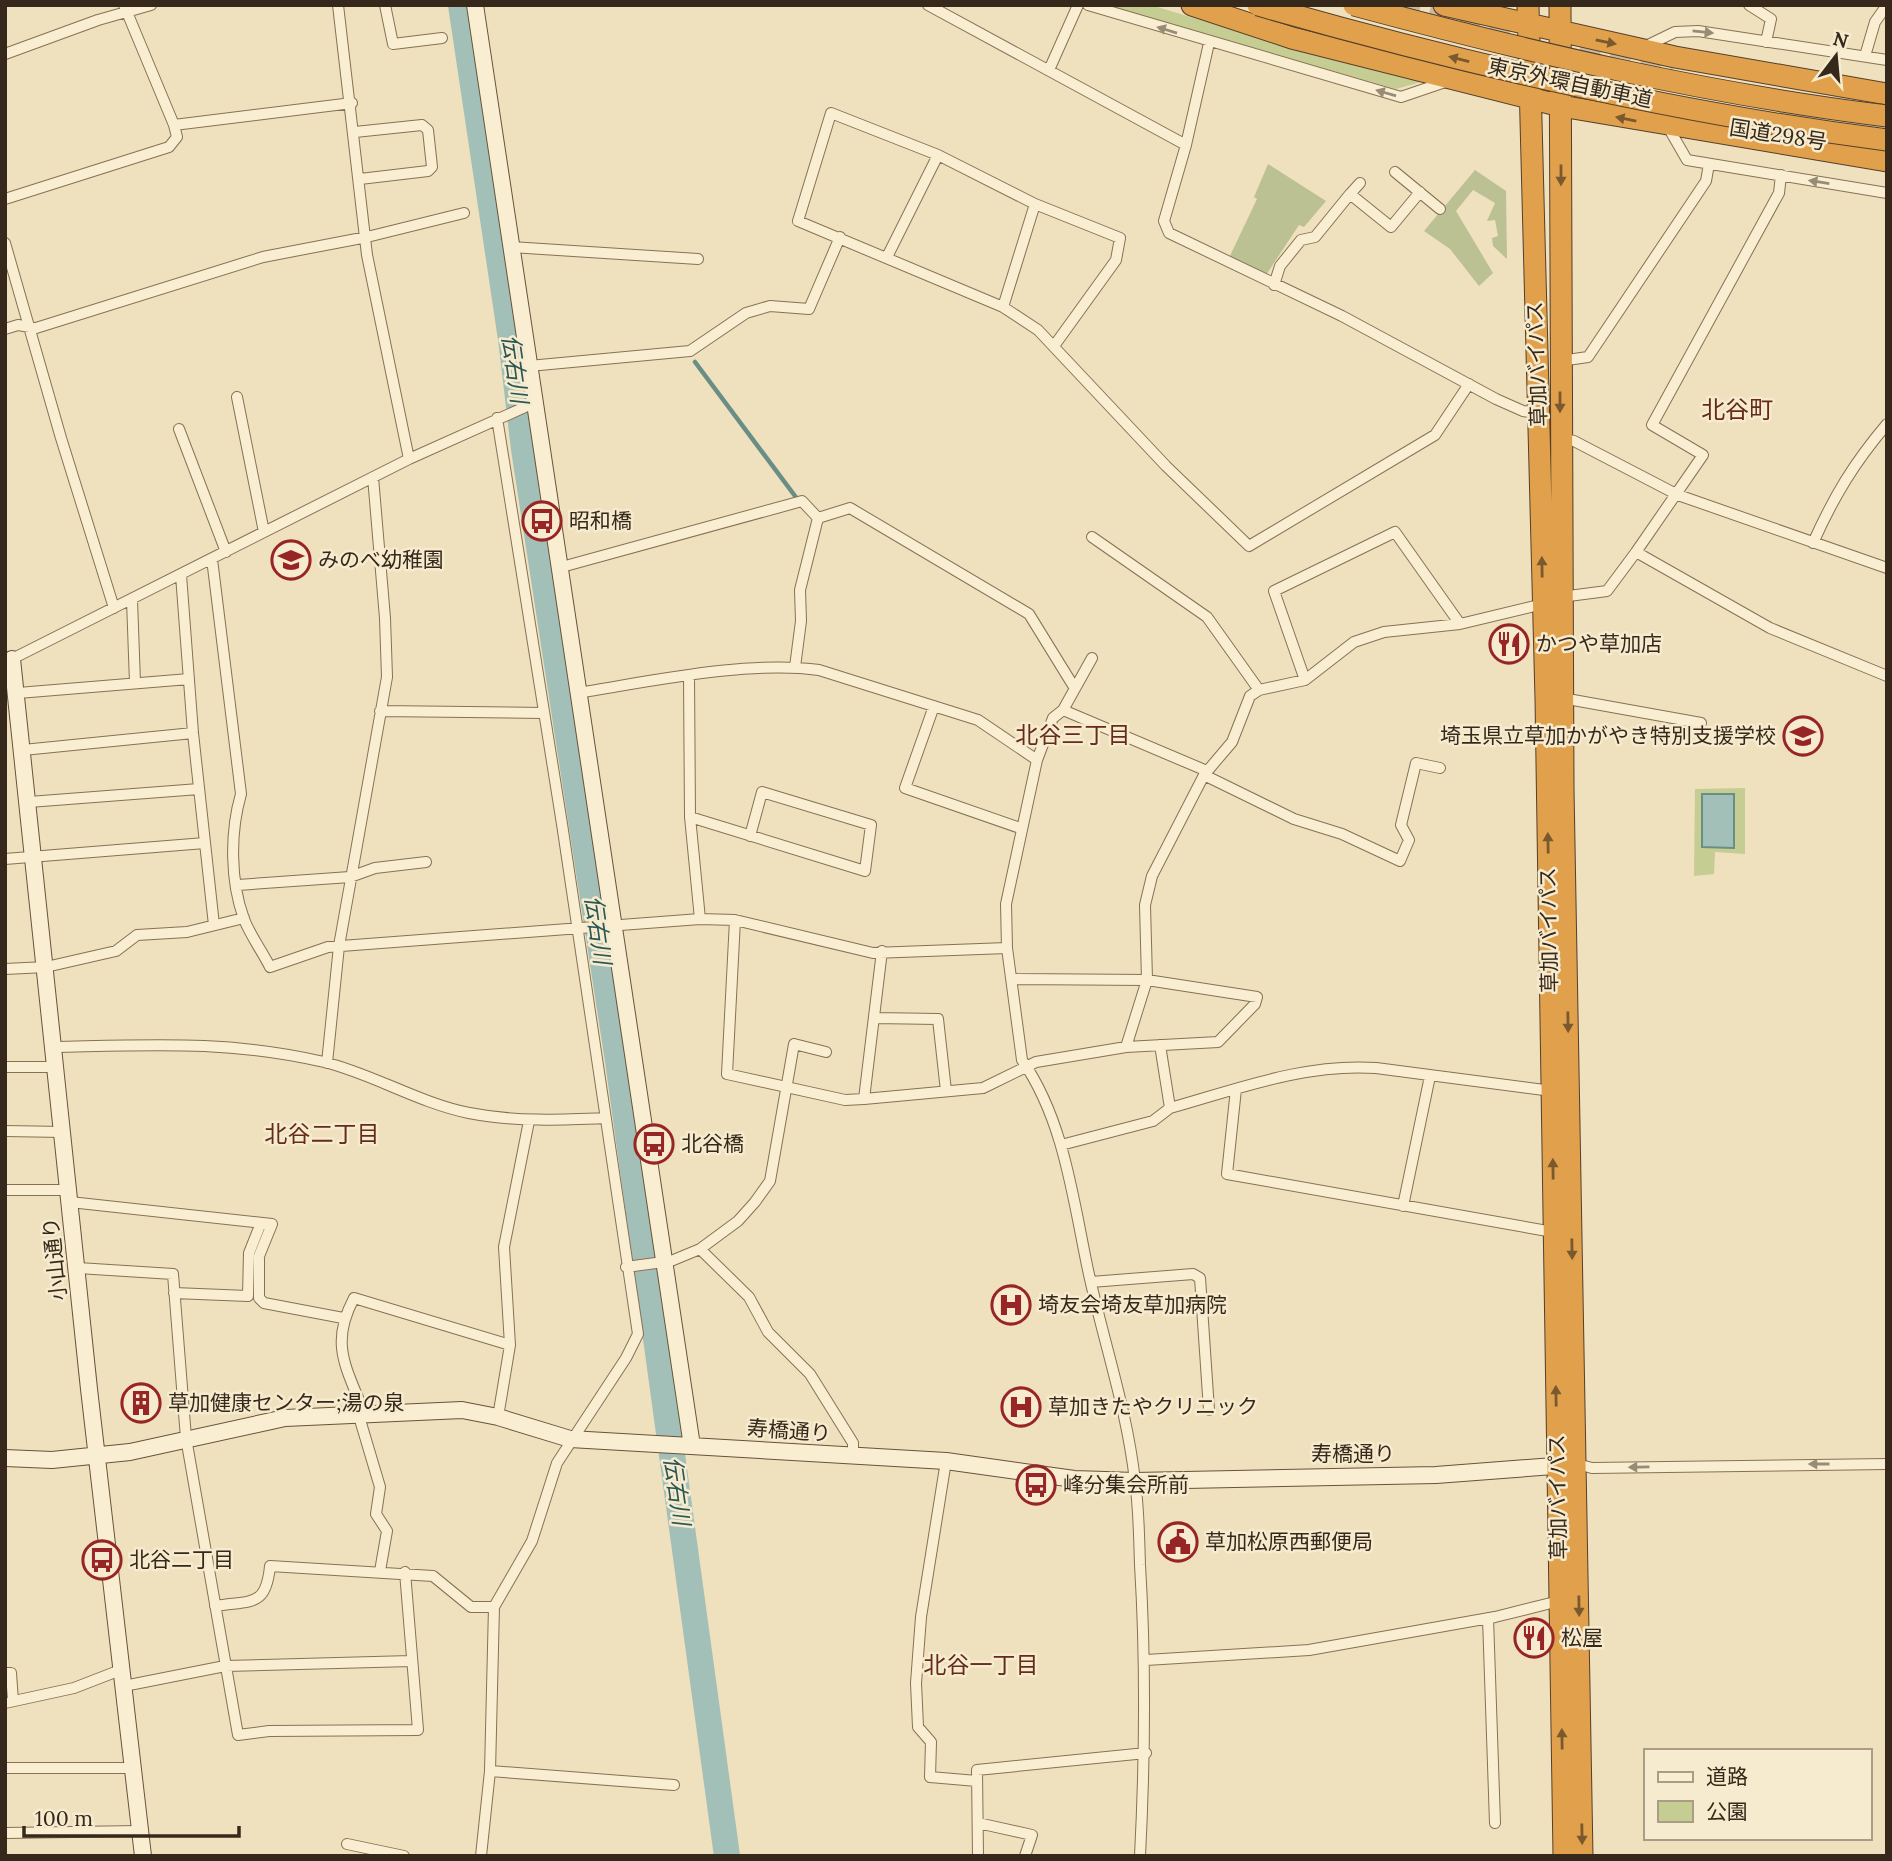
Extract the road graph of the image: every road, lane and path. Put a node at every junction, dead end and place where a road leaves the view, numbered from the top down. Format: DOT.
graph roads {
  1 [pos="151,5"];
  2 [pos="338,5"];
  3 [pos="385,5"];
  4 [pos="475,5"];
  5 [pos="928,5"];
  6 [pos="1078,5"];
  7 [pos="1088,5"];
  8 [pos="1192,5"];
  9 [pos="1218,5"];
  10 [pos="1258,5"];
  11 [pos="1354,5"];
  12 [pos="1444,5"];
  13 [pos="1560,5"];
  14 [pos="1749,5"];
  15 [pos="1887,5"];
  16 [pos="126,9"];
  17 [pos="1528,15"];
  18 [pos="1560,32"];
  19 [pos="442,38"];
  20 [pos="1766,42"];
  21 [pos="1209,43"];
  22 [pos="1639,50"];
  23 [pos="5,54"];
  24 [pos="1865,57"];
  25 [pos="1416,60"];
  26 [pos="1887,60"];
  27 [pos="1673,67"];
  28 [pos="1049,69"];
  29 [pos="1451,80"];
  30 [pos="1887,94"];
  31 [pos="1528,99"];
  32 [pos="1887,102"];
  33 [pos="352,103"];
  34 [pos="1561,106"];
  35 [pos="1887,116"];
  36 [pos="1669,122"];
  37 [pos="174,125"];
  38 [pos="355,132"];
  39 [pos="1887,140"];
  40 [pos="1186,145"];
  41 [pos="1887,152"];
  42 [pos="938,155"];
  43 [pos="1887,162"];
  44 [pos="1709,164"];
  45 [pos="1395,172"];
  46 [pos="1781,175"];
  47 [pos="360,179"];
  48 [pos="1360,183"];
  49 [pos="1420,192"];
  50 [pos="1887,193"];
  51 [pos="1350,194"];
  52 [pos="5,199"];
  53 [pos="1035,204"];
  54 [pos="1440,209"];
  55 [pos="464,213"];
  56 [pos="367,237"];
  57 [pos="840,237"];
  58 [pos="5,243"];
  59 [pos="512,247"];
  60 [pos="887,257"];
  61 [pos="698,259"];
  62 [pos="1274,285"];
  63 [pos="1003,307"];
  64 [pos="28,326"];
  65 [pos="5,329"];
  66 [pos="1054,346"];
  67 [pos="1560,361"];
  68 [pos="529,366"];
  69 [pos="1469,384"];
  70 [pos="237,397"];
  71 [pos="531,404"];
  72 [pos="1540,414"];
  73 [pos="500,417"];
  74 [pos="1887,424"];
  75 [pos="179,429"];
  76 [pos="1560,438"];
  77 [pos="409,459"];
  78 [pos="373,477"];
  79 [pos="1678,495"];
  80 [pos="818,518"];
  81 [pos="264,532"];
  82 [pos="1092,537"];
  83 [pos="1813,543"];
  84 [pos="226,552"];
  85 [pos="1636,552"];
  86 [pos="212,559"];
  87 [pos="558,568"];
  88 [pos="1887,568"];
  89 [pos="181,575"];
  90 [pos="132,600"];
  91 [pos="1552,600"];
  92 [pos="114,608"];
  93 [pos="1460,624"];
  94 [pos="1092,658"];
  95 [pos="9,660"];
  96 [pos="795,667"];
  97 [pos="689,676"];
  98 [pos="1887,676"];
  99 [pos="189,679"];
  100 [pos="1305,681"];
  101 [pos="135,683"];
  102 [pos="1074,687"];
  103 [pos="1259,690"];
  104 [pos="18,693"];
  105 [pos="577,693"];
  106 [pos="1562,698"];
  107 [pos="934,706"];
  108 [pos="1063,710"];
  109 [pos="380,711"];
  110 [pos="544,713"];
  111 [pos="1701,723"];
  112 [pos="193,733"];
  113 [pos="23,750"];
  114 [pos="1037,760"];
  115 [pos="1440,768"];
  116 [pos="1206,773"];
  117 [pos="199,789"];
  118 [pos="29,802"];
  119 [pos="690,817"];
  120 [pos="1020,828"];
  121 [pos="750,836"];
  122 [pos="205,843"];
  123 [pos="34,855"];
  124 [pos="5,859"];
  125 [pos="426,862"];
  126 [pos="350,877"];
  127 [pos="237,884"];
  128 [pos="244,918"];
  129 [pos="700,919"];
  130 [pos="735,920"];
  131 [pos="214,925"];
  132 [pos="610,926"];
  133 [pos="579,928"];
  134 [pos="339,946"];
  135 [pos="1007,948"];
  136 [pos="882,951"];
  137 [pos="46,967"];
  138 [pos="5,969"];
  139 [pos="1012,979"];
  140 [pos="1147,980"];
  141 [pos="875,1018"];
  142 [pos="1160,1045"];
  143 [pos="55,1047"];
  144 [pos="1126,1047"];
  145 [pos="826,1052"];
  146 [pos="327,1063"];
  147 [pos="1026,1066"];
  148 [pos="5,1067"];
  149 [pos="57,1067"];
  150 [pos="1430,1076"];
  151 [pos="786,1085"];
  152 [pos="1236,1089"];
  153 [pos="946,1091"];
  154 [pos="1552,1091"];
  155 [pos="864,1099"];
  156 [pos="1170,1108"];
  157 [pos="606,1118"];
  158 [pos="529,1121"];
  159 [pos="5,1131"];
  160 [pos="64,1132"];
  161 [pos="1061,1145"];
  162 [pos="5,1189"];
  163 [pos="69,1196"];
  164 [pos="1403,1206"];
  165 [pos="261,1223"];
  166 [pos="1553,1232"];
  167 [pos="699,1250"];
  168 [pos="659,1263"];
  169 [pos="628,1267"];
  170 [pos="78,1268"];
  171 [pos="1091,1282"];
  172 [pos="174,1293"];
  173 [pos="343,1318"];
  174 [pos="510,1345"];
  175 [pos="1209,1410"];
  176 [pos="361,1413"];
  177 [pos="498,1417"];
  178 [pos="186,1438"];
  179 [pos="570,1439"];
  180 [pos="687,1446"];
  181 [pos="97,1456"];
  182 [pos="853,1457"];
  183 [pos="5,1458"];
  184 [pos="946,1461"];
  185 [pos="1567,1464"];
  186 [pos="1887,1464"];
  187 [pos="1135,1481"];
  188 [pos="380,1571"];
  189 [pos="405,1572"];
  190 [pos="1559,1601"];
  191 [pos="215,1606"];
  192 [pos="494,1607"];
  193 [pos="1488,1618"];
  194 [pos="411,1661"];
  195 [pos="1146,1661"];
  196 [pos="225,1666"];
  197 [pos="123,1669"];
  198 [pos="5,1673"];
  199 [pos="124,1686"];
  200 [pos="9,1702"];
  201 [pos="1146,1754"];
  202 [pos="5,1768"];
  203 [pos="132,1768"];
  204 [pos="490,1771"];
  205 [pos="977,1781"];
  206 [pos="674,1785"];
  207 [pos="978,1823"];
  208 [pos="1495,1823"];
  209 [pos="140,1831"];
  210 [pos="5,1833"];
  211 [pos="347,1844"];
  212 [pos="143,1856"];
  213 [pos="404,1856"];
  214 [pos="481,1856"];
  215 [pos="978,1856"];
  216 [pos="1025,1856"];
  217 [pos="1140,1856"];
  218 [pos="1564,1856"];
  219 [pos="1582,1856"];
  1 -- 16 [label="street"];
  2 -- 33 [label="street"];
  3 -- 19 [label="street"];
  4 -- 59 [label="street"];
  5 -- 28 [label="street"];
  6 -- 28 [label="street"];
  21 -- 7 [label="street, one-way"];
  8 -- 29 [label="highway"];
  9 -- 25 [label="highway"];
  39 -- 10 [label="highway, 東京外環自動車道, one-way, bridge"];
  11 -- 35 [label="highway, 東京外環自動車道, bridge"];
  12 -- 17 [label="highway"];
  13 -- 18 [label="highway, 草加バイパス"];
  14 -- 20 [label="street"];
  15 -- 24 [label="street"];
  16 -- 23 [label="street"];
  16 -- 37 [label="street"];
  17 -- 18 [label="highway"];
  17 -- 31 [label="highway, 草加バイパス"];
  18 -- 22 [label="highway, one-way"];
  18 -- 34 [label="highway, 草加バイパス"];
  22 -- 20 [label="street, one-way"];
  20 -- 24 [label="street"];
  29 -- 21 [label="street, one-way"];
  21 -- 40 [label="street"];
  22 -- 30 [label="highway"];
  24 -- 26 [label="street"];
  27 -- 32 [label="highway"];
  28 -- 40 [label="street"];
  29 -- 31 [label="highway"];
  31 -- 34 [label="highway"];
  31 -- 72 [label="highway, 草加バイパス"];
  33 -- 37 [label="street"];
  33 -- 38 [label="street"];
  36 -- 34 [label="highway, one-way"];
  34 -- 67 [label="highway, 草加バイパス, one-way"];
  36 -- 41 [label="highway, 国道298号"];
  36 -- 43 [label="highway"];
  36 -- 44 [label="street"];
  37 -- 52 [label="street"];
  38 -- 47 [label="street"];
  38 -- 47 [label="street"];
  40 -- 62 [label="street"];
  42 -- 53 [label="street"];
  42 -- 57 [label="street"];
  42 -- 60 [label="street"];
  44 -- 46 [label="street"];
  44 -- 67 [label="street"];
  45 -- 49 [label="street"];
  50 -- 46 [label="street, one-way"];
  46 -- 79 [label="street"];
  47 -- 56 [label="street"];
  48 -- 51 [label="street"];
  49 -- 51 [label="street"];
  49 -- 54 [label="street"];
  51 -- 62 [label="street"];
  53 -- 63 [label="street"];
  53 -- 66 [label="street"];
  55 -- 56 [label="street"];
  56 -- 64 [label="street"];
  56 -- 77 [label="street"];
  57 -- 60 [label="street"];
  57 -- 68 [label="street"];
  58 -- 64 [label="street"];
  59 -- 61 [label="street"];
  59 -- 68 [label="street"];
  60 -- 63 [label="street"];
  62 -- 69 [label="street"];
  63 -- 66 [label="street"];
  64 -- 65 [label="street"];
  64 -- 92 [label="street"];
  66 -- 69 [label="street"];
  67 -- 76 [label="highway, 草加バイパス, one-way"];
  68 -- 71 [label="street"];
  69 -- 72 [label="street"];
  70 -- 81 [label="street"];
  71 -- 73 [label="street"];
  71 -- 87 [label="street"];
  91 -- 72 [label="highway, 草加バイパス, one-way"];
  73 -- 77 [label="street"];
  73 -- 110 [label="street"];
  74 -- 83 [label="street"];
  75 -- 84 [label="street"];
  76 -- 79 [label="street"];
  76 -- 91 [label="highway, 草加バイパス"];
  77 -- 78 [label="street"];
  78 -- 81 [label="street"];
  78 -- 109 [label="street"];
  79 -- 83 [label="street"];
  79 -- 85 [label="street"];
  80 -- 87 [label="street"];
  80 -- 96 [label="street"];
  80 -- 102 [label="street"];
  81 -- 84 [label="street"];
  82 -- 103 [label="street"];
  83 -- 88 [label="street"];
  84 -- 86 [label="street"];
  85 -- 91 [label="street"];
  85 -- 98 [label="street"];
  86 -- 89 [label="street"];
  86 -- 127 [label="street"];
  87 -- 105 [label="street"];
  89 -- 90 [label="street"];
  89 -- 99 [label="street"];
  90 -- 92 [label="street"];
  90 -- 101 [label="street"];
  91 -- 93 [label="street"];
  91 -- 106 [label="highway, 草加バイパス"];
  154 -- 91 [label="highway, 草加バイパス, one-way"];
  92 -- 95 [label="street"];
  93 -- 100 [label="street"];
  93 -- 100 [label="street"];
  94 -- 102 [label="street"];
  95 -- 104 [label="street, 小山通り"];
  96 -- 97 [label="street"];
  96 -- 107 [label="street"];
  97 -- 105 [label="street"];
  97 -- 119 [label="street"];
  99 -- 101 [label="street"];
  99 -- 112 [label="street"];
  100 -- 103 [label="street"];
  101 -- 104 [label="street"];
  102 -- 108 [label="street"];
  103 -- 116 [label="street"];
  104 -- 113 [label="street, 小山通り"];
  105 -- 132 [label="street"];
  106 -- 111 [label="street"];
  106 -- 185 [label="highway, 草加バイパス, one-way"];
  107 -- 114 [label="street"];
  107 -- 120 [label="street"];
  108 -- 114 [label="street"];
  108 -- 116 [label="street"];
  109 -- 110 [label="street"];
  109 -- 126 [label="street"];
  110 -- 133 [label="street"];
  112 -- 113 [label="street"];
  112 -- 117 [label="street"];
  113 -- 118 [label="street, 小山通り"];
  114 -- 120 [label="street"];
  115 -- 116 [label="street"];
  116 -- 140 [label="street"];
  117 -- 118 [label="street"];
  117 -- 122 [label="street"];
  118 -- 123 [label="street, 小山通り"];
  119 -- 121 [label="street"];
  119 -- 129 [label="street"];
  120 -- 135 [label="street"];
  121 -- 121 [label="street"];
  122 -- 123 [label="street"];
  122 -- 131 [label="street"];
  123 -- 124 [label="street"];
  123 -- 137 [label="street, 小山通り"];
  125 -- 126 [label="street"];
  126 -- 127 [label="street"];
  126 -- 134 [label="street"];
  127 -- 128 [label="street"];
  128 -- 131 [label="street"];
  128 -- 134 [label="street"];
  129 -- 130 [label="street"];
  129 -- 132 [label="street"];
  130 -- 136 [label="street"];
  130 -- 151 [label="street"];
  131 -- 137 [label="street"];
  132 -- 133 [label="street"];
  132 -- 168 [label="street"];
  133 -- 134 [label="street"];
  133 -- 157 [label="street"];
  134 -- 146 [label="street"];
  135 -- 136 [label="street"];
  135 -- 139 [label="street"];
  136 -- 141 [label="street"];
  137 -- 138 [label="street"];
  137 -- 143 [label="street, 小山通り"];
  139 -- 140 [label="street"];
  139 -- 147 [label="street"];
  140 -- 142 [label="street"];
  140 -- 144 [label="street"];
  141 -- 153 [label="street"];
  141 -- 155 [label="street"];
  142 -- 144 [label="street"];
  142 -- 156 [label="street"];
  143 -- 146 [label="street"];
  143 -- 149 [label="street, 小山通り"];
  144 -- 147 [label="street"];
  145 -- 151 [label="street"];
  146 -- 158 [label="street"];
  147 -- 153 [label="street"];
  147 -- 161 [label="street"];
  148 -- 149 [label="street"];
  149 -- 160 [label="street, 小山通り"];
  150 -- 152 [label="street"];
  150 -- 154 [label="street"];
  150 -- 164 [label="street"];
  151 -- 155 [label="street"];
  151 -- 167 [label="street"];
  152 -- 156 [label="street"];
  152 -- 164 [label="street"];
  153 -- 155 [label="street"];
  166 -- 154 [label="highway, 草加バイパス, one-way"];
  156 -- 161 [label="street"];
  157 -- 158 [label="street"];
  157 -- 169 [label="street"];
  158 -- 174 [label="street"];
  159 -- 160 [label="street"];
  160 -- 163 [label="street, 小山通り"];
  161 -- 171 [label="street"];
  162 -- 163 [label="street"];
  163 -- 165 [label="street"];
  163 -- 170 [label="street, 小山通り"];
  164 -- 166 [label="street"];
  165 -- 172 [label="street"];
  165 -- 173 [label="street"];
  185 -- 166 [label="highway, 草加バイパス, one-way"];
  167 -- 168 [label="street"];
  167 -- 182 [label="street"];
  168 -- 169 [label="street"];
  168 -- 180 [label="street"];
  169 -- 179 [label="street"];
  170 -- 172 [label="street"];
  170 -- 181 [label="street, 小山通り"];
  171 -- 175 [label="street"];
  171 -- 187 [label="street"];
  172 -- 178 [label="street"];
  173 -- 174 [label="street"];
  173 -- 176 [label="street"];
  174 -- 177 [label="street"];
  176 -- 177 [label="street, 寿橋通り"];
  176 -- 178 [label="street, 寿橋通り"];
  176 -- 188 [label="street"];
  177 -- 179 [label="street, 寿橋通り"];
  178 -- 181 [label="street, 寿橋通り"];
  178 -- 191 [label="street"];
  179 -- 180 [label="street, 寿橋通り"];
  179 -- 192 [label="street"];
  180 -- 182 [label="street, 寿橋通り"];
  181 -- 183 [label="street, 寿橋通り"];
  181 -- 197 [label="street, 小山通り"];
  182 -- 184 [label="street, 寿橋通り"];
  184 -- 187 [label="street, 寿橋通り"];
  184 -- 205 [label="street"];
  186 -- 185 [label="street, one-way"];
  185 -- 187 [label="street, 寿橋通り"];
  185 -- 190 [label="highway, 草加バイパス"];
  185 -- 219 [label="highway, 草加バイパス, one-way"];
  187 -- 195 [label="street"];
  188 -- 189 [label="street"];
  188 -- 191 [label="street"];
  189 -- 192 [label="street"];
  189 -- 194 [label="street"];
  190 -- 193 [label="street"];
  218 -- 190 [label="highway, 草加バイパス, one-way"];
  191 -- 196 [label="street"];
  192 -- 204 [label="street"];
  193 -- 195 [label="street"];
  193 -- 208 [label="street"];
  194 -- 196 [label="street"];
  194 -- 196 [label="street"];
  195 -- 201 [label="street"];
  196 -- 199 [label="street"];
  197 -- 199 [label="street, 小山通り"];
  197 -- 200 [label="street"];
  198 -- 200 [label="street"];
  199 -- 203 [label="street, 小山通り"];
  201 -- 205 [label="street"];
  201 -- 217 [label="street"];
  202 -- 203 [label="street"];
  203 -- 209 [label="street, 小山通り"];
  204 -- 206 [label="street"];
  204 -- 214 [label="street"];
  205 -- 207 [label="street"];
  207 -- 215 [label="street"];
  207 -- 216 [label="street"];
  209 -- 210 [label="street"];
  209 -- 212 [label="street, 小山通り"];
  211 -- 213 [label="street"];
}
